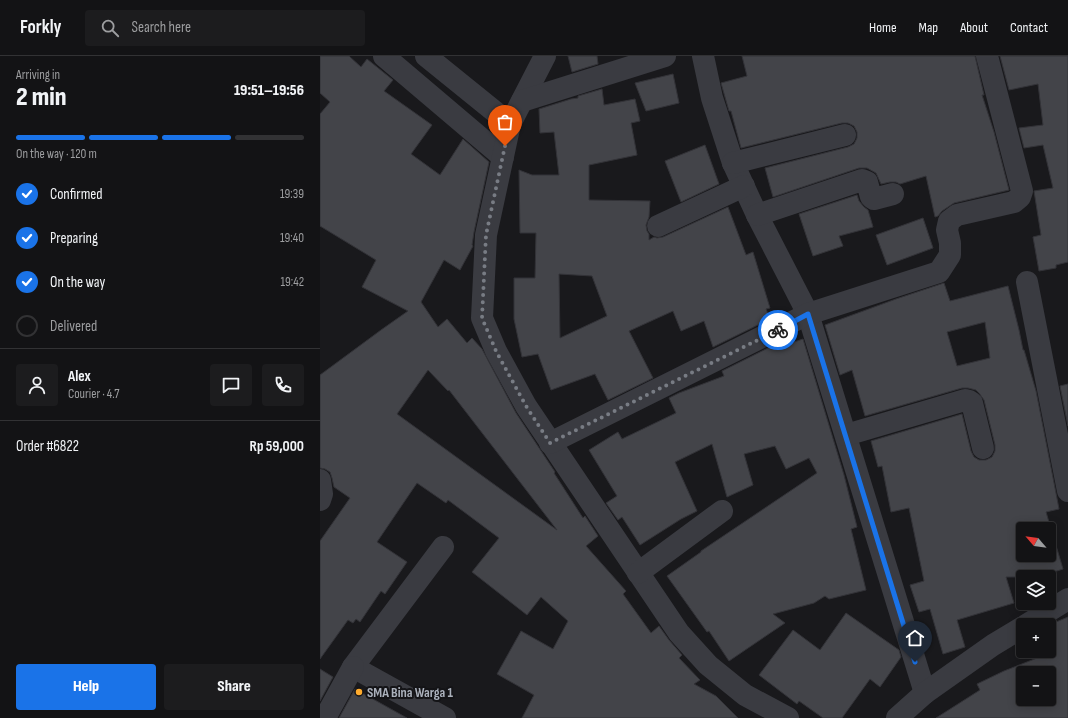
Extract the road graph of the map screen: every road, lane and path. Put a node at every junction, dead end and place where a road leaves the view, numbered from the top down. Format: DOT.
graph roads {
  1 [pos="384,56"];
  2 [pos="426,56"];
  3 [pos="545,56"];
  4 [pos="665,56"];
  5 [pos="704,56"];
  6 [pos="987,56"];
  7 [pos="522,101"];
  8 [pos="510,124"];
  9 [pos="845,135"];
  10 [pos="503,157"];
  11 [pos="733,163"];
  12 [pos="744,186"];
  13 [pos="893,194"];
  14 [pos="756,215"];
  15 [pos="658,226"];
  16 [pos="1027,282"];
  17 [pos="808,314"];
  18 [pos="846,435"];
  19 [pos="550,443"];
  20 [pos="983,448"];
  21 [pos="320,480"];
  22 [pos="1068,491"];
  23 [pos="320,500"];
  24 [pos="722,511"];
  25 [pos="443,547"];
  26 [pos="638,573"];
  27 [pos="1068,599"];
  28 [pos="1037,618"];
  29 [pos="1016,631"];
  30 [pos="353,667"];
  31 [pos="915,708"];
  32 [pos="325,718"];
  33 [pos="445,718"];
  34 [pos="788,718"];
  1 -- 10 [label="street"];
  2 -- 8 [label="street"];
  3 -- 7 [label="street"];
  4 -- 7 [label="street"];
  5 -- 11 [label="street"];
  6 -- 17 [label="street"];
  7 -- 8 [label="street"];
  8 -- 10 [label="street"];
  9 -- 11 [label="street"];
  10 -- 19 [label="street"];
  11 -- 12 [label="street"];
  12 -- 14 [label="street"];
  12 -- 15 [label="street"];
  13 -- 14 [label="street"];
  14 -- 17 [label="street"];
  16 -- 22 [label="street"];
  17 -- 18 [label="street"];
  17 -- 19 [label="street"];
  18 -- 20 [label="street"];
  18 -- 31 [label="street"];
  19 -- 26 [label="street"];
  21 -- 23 [label="street"];
  24 -- 26 [label="street"];
  25 -- 30 [label="street"];
  26 -- 34 [label="street"];
  27 -- 28 [label="street"];
  29 -- 31 [label="street"];
  30 -- 32 [label="street"];
  30 -- 33 [label="street"];
}
